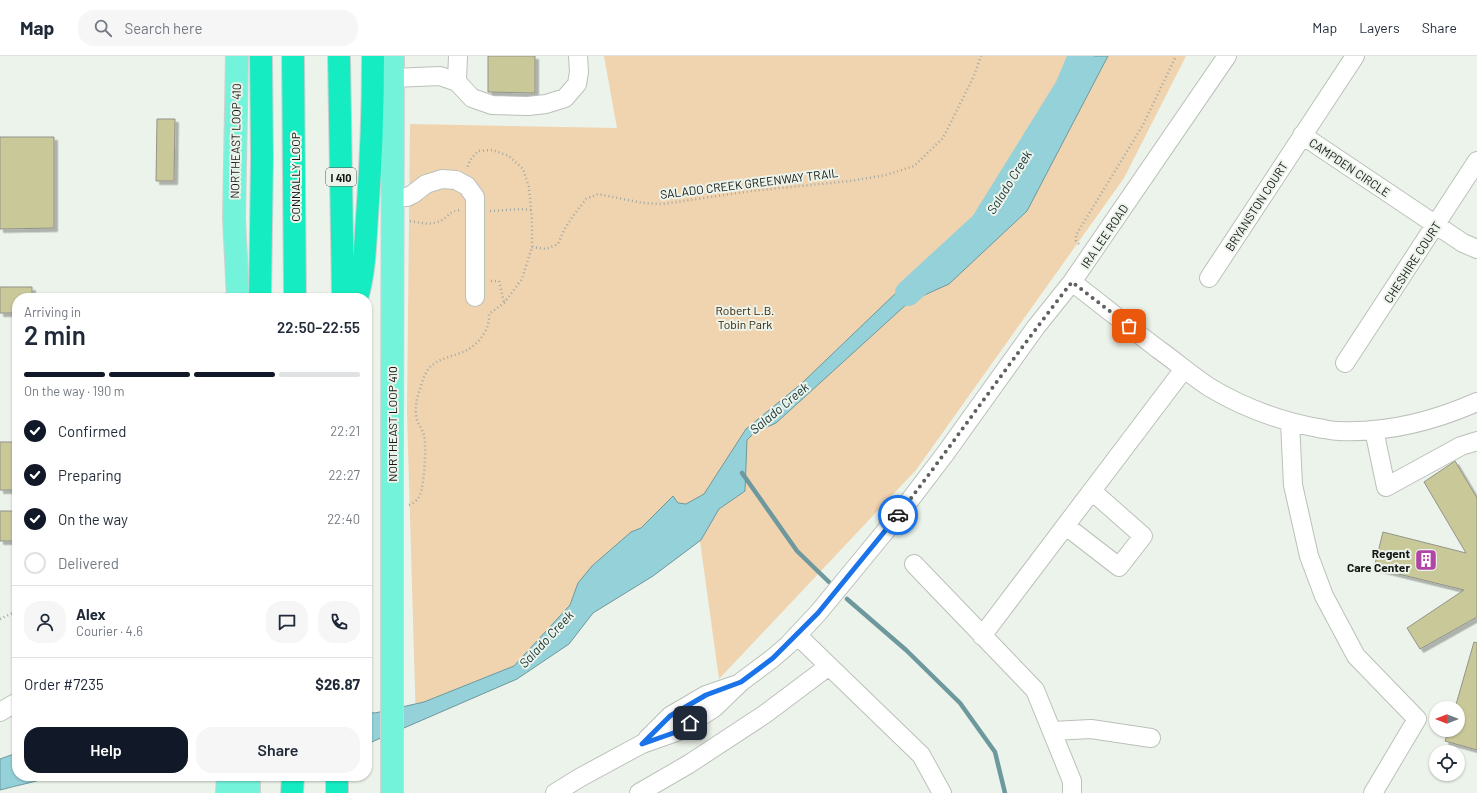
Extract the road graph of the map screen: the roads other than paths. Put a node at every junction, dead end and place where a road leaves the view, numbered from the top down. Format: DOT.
graph roads {
  1 [pos="236,56"];
  2 [pos="261,56"];
  3 [pos="293,56"];
  4 [pos="339,56"];
  5 [pos="373,56"];
  6 [pos="393,56"];
  7 [pos="458,56"];
  8 [pos="578,56"];
  9 [pos="1227,56"];
  10 [pos="1355,56"];
  11 [pos="393,78"];
  12 [pos="457,82"];
  13 [pos="1302,135"];
  14 [pos="1477,161"];
  15 [pos="235,175"];
  16 [pos="392,198"];
  17 [pos="1436,225"];
  18 [pos="1477,249"];
  19 [pos="1209,278"];
  20 [pos="1072,282"];
  21 [pos="475,289"];
  22 [pos="225,293"];
  23 [pos="238,293"];
  24 [pos="260,293"];
  25 [pos="295,293"];
  26 [pos="343,293"];
  27 [pos="359,293"];
  28 [pos="1345,363"];
  29 [pos="1184,369"];
  30 [pos="1477,402"];
  31 [pos="1290,422"];
  32 [pos="1374,430"];
  33 [pos="1477,441"];
  34 [pos="1092,491"];
  35 [pos="1066,526"];
  36 [pos="914,564"];
  37 [pos="797,635"];
  38 [pos="982,636"];
  39 [pos="829,666"];
  40 [pos="12,705"];
  41 [pos="0,712"];
  42 [pos="1052,731"];
  43 [pos="1151,738"];
  44 [pos="228,781"];
  45 [pos="249,781"];
  46 [pos="292,781"];
  47 [pos="337,781"];
  48 [pos="227,793"];
  49 [pos="249,793"];
  50 [pos="292,793"];
  51 [pos="337,793"];
  52 [pos="392,793"];
  53 [pos="555,793"];
  54 [pos="639,793"];
  55 [pos="942,793"];
  56 [pos="1072,793"];
  57 [pos="1373,793"];
  1 -- 15 [label="main road, NORTHEAST LOOP 410"];
  2 -- 24 [label="highway"];
  3 -- 25 [label="highway, CONNALLY LOOP"];
  4 -- 26 [label="highway, I 410"];
  5 -- 27 [label="highway"];
  6 -- 11 [label="main road, NORTHEAST LOOP 410"];
  7 -- 12 [label="street"];
  8 -- 12 [label="street"];
  9 -- 20 [label="street, IRA LEE ROAD"];
  10 -- 13 [label="street, CAMPDEN CIRCLE"];
  11 -- 12 [label="street"];
  11 -- 16 [label="main road, NORTHEAST LOOP 410"];
  13 -- 17 [label="street, CAMPDEN CIRCLE"];
  13 -- 19 [label="street, BRYANSTON COURT"];
  14 -- 17 [label="street, CHESHIRE COURT"];
  15 -- 22 [label="main road"];
  15 -- 23 [label="main road, NORTHEAST LOOP 410"];
  16 -- 21 [label="street"];
  16 -- 52 [label="main road, NORTHEAST LOOP 410, bridge"];
  17 -- 18 [label="street, CAMPDEN CIRCLE"];
  17 -- 28 [label="street, CHESHIRE COURT"];
  20 -- 29 [label="street"];
  20 -- 37 [label="street, IRA LEE ROAD"];
  29 -- 31 [label="street"];
  29 -- 34 [label="street"];
  30 -- 32 [label="street"];
  31 -- 32 [label="street"];
  31 -- 57 [label="street"];
  32 -- 33 [label="street"];
  34 -- 35 [label="street"];
  34 -- 35 [label="street"];
  35 -- 38 [label="street"];
  36 -- 38 [label="street"];
  37 -- 39 [label="street"];
  37 -- 53 [label="street, IRA LEE ROAD"];
  38 -- 42 [label="street"];
  39 -- 54 [label="street"];
  39 -- 55 [label="street"];
  40 -- 41 [label="street"];
  42 -- 43 [label="street"];
  42 -- 56 [label="street"];
  44 -- 48 [label="main road"];
  45 -- 49 [label="main road"];
  46 -- 50 [label="highway"];
  47 -- 51 [label="highway"];
}
